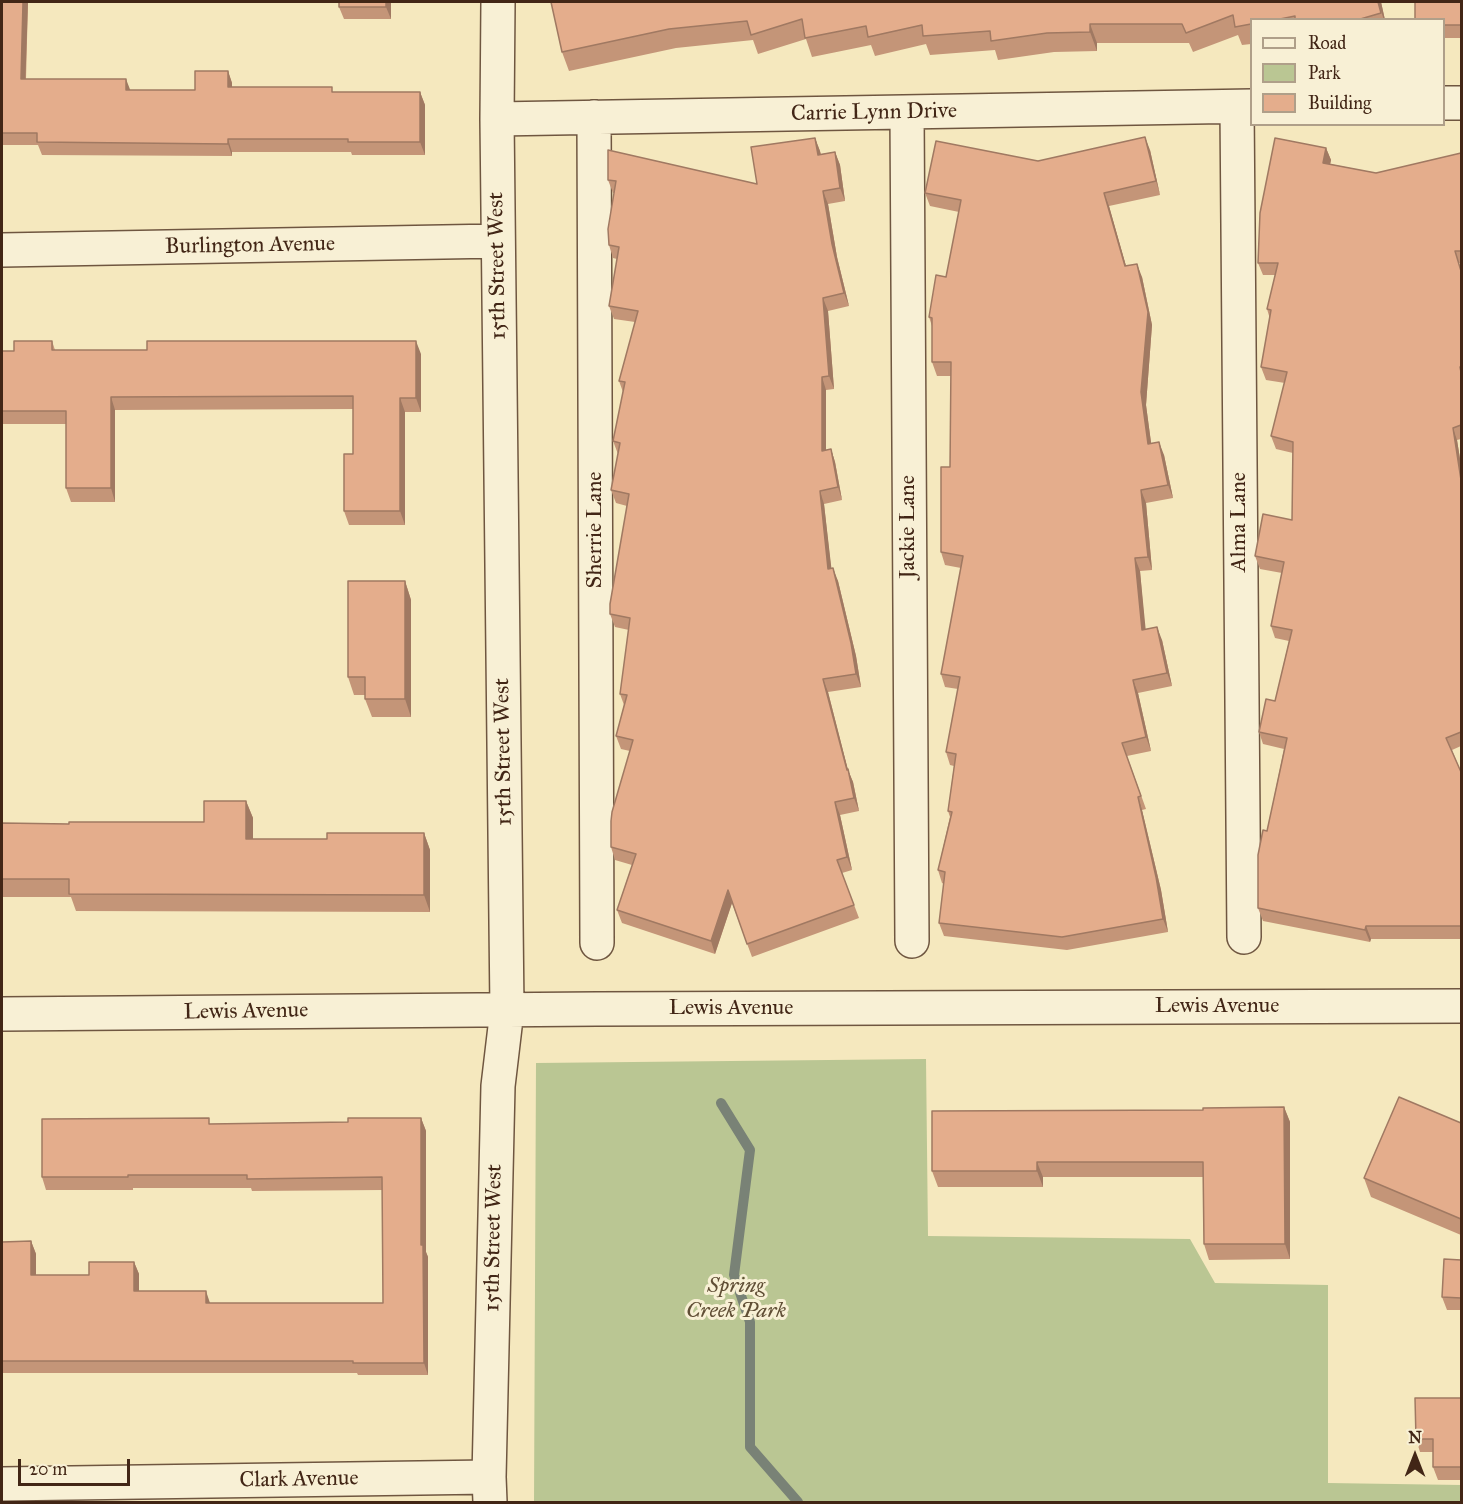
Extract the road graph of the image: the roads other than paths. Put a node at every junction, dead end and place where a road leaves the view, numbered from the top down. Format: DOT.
graph roads {
  1 [pos="498,2"];
  2 [pos="1445,103"];
  3 [pos="1461,103"];
  4 [pos="1244,106"];
  5 [pos="907,112"];
  6 [pos="594,117"];
  7 [pos="497,119"];
  8 [pos="498,241"];
  9 [pos="2,250"];
  10 [pos="1244,937"];
  11 [pos="912,941"];
  12 [pos="597,943"];
  13 [pos="1461,1006"];
  14 [pos="507,1010"];
  15 [pos="2,1014"];
  16 [pos="2,1484"];
  17 [pos="490,1490"];
  1 -- 7 [label="street, 15th Street West"];
  2 -- 3 [label="street"];
  4 -- 5 [label="street, Carrie Lynn Drive"];
  4 -- 10 [label="street, Alma Lane"];
  5 -- 6 [label="street, Carrie Lynn Drive"];
  5 -- 11 [label="street, Jackie Lane"];
  6 -- 7 [label="street, Carrie Lynn Drive"];
  6 -- 12 [label="street, Sherrie Lane"];
  7 -- 8 [label="street, 15th Street West"];
  8 -- 9 [label="street, Burlington Avenue"];
  8 -- 14 [label="street, 15th Street West"];
  13 -- 14 [label="street, Lewis Avenue"];
  14 -- 15 [label="street, Lewis Avenue"];
  14 -- 17 [label="street, 15th Street West"];
  16 -- 17 [label="street, Clark Avenue"];
}
